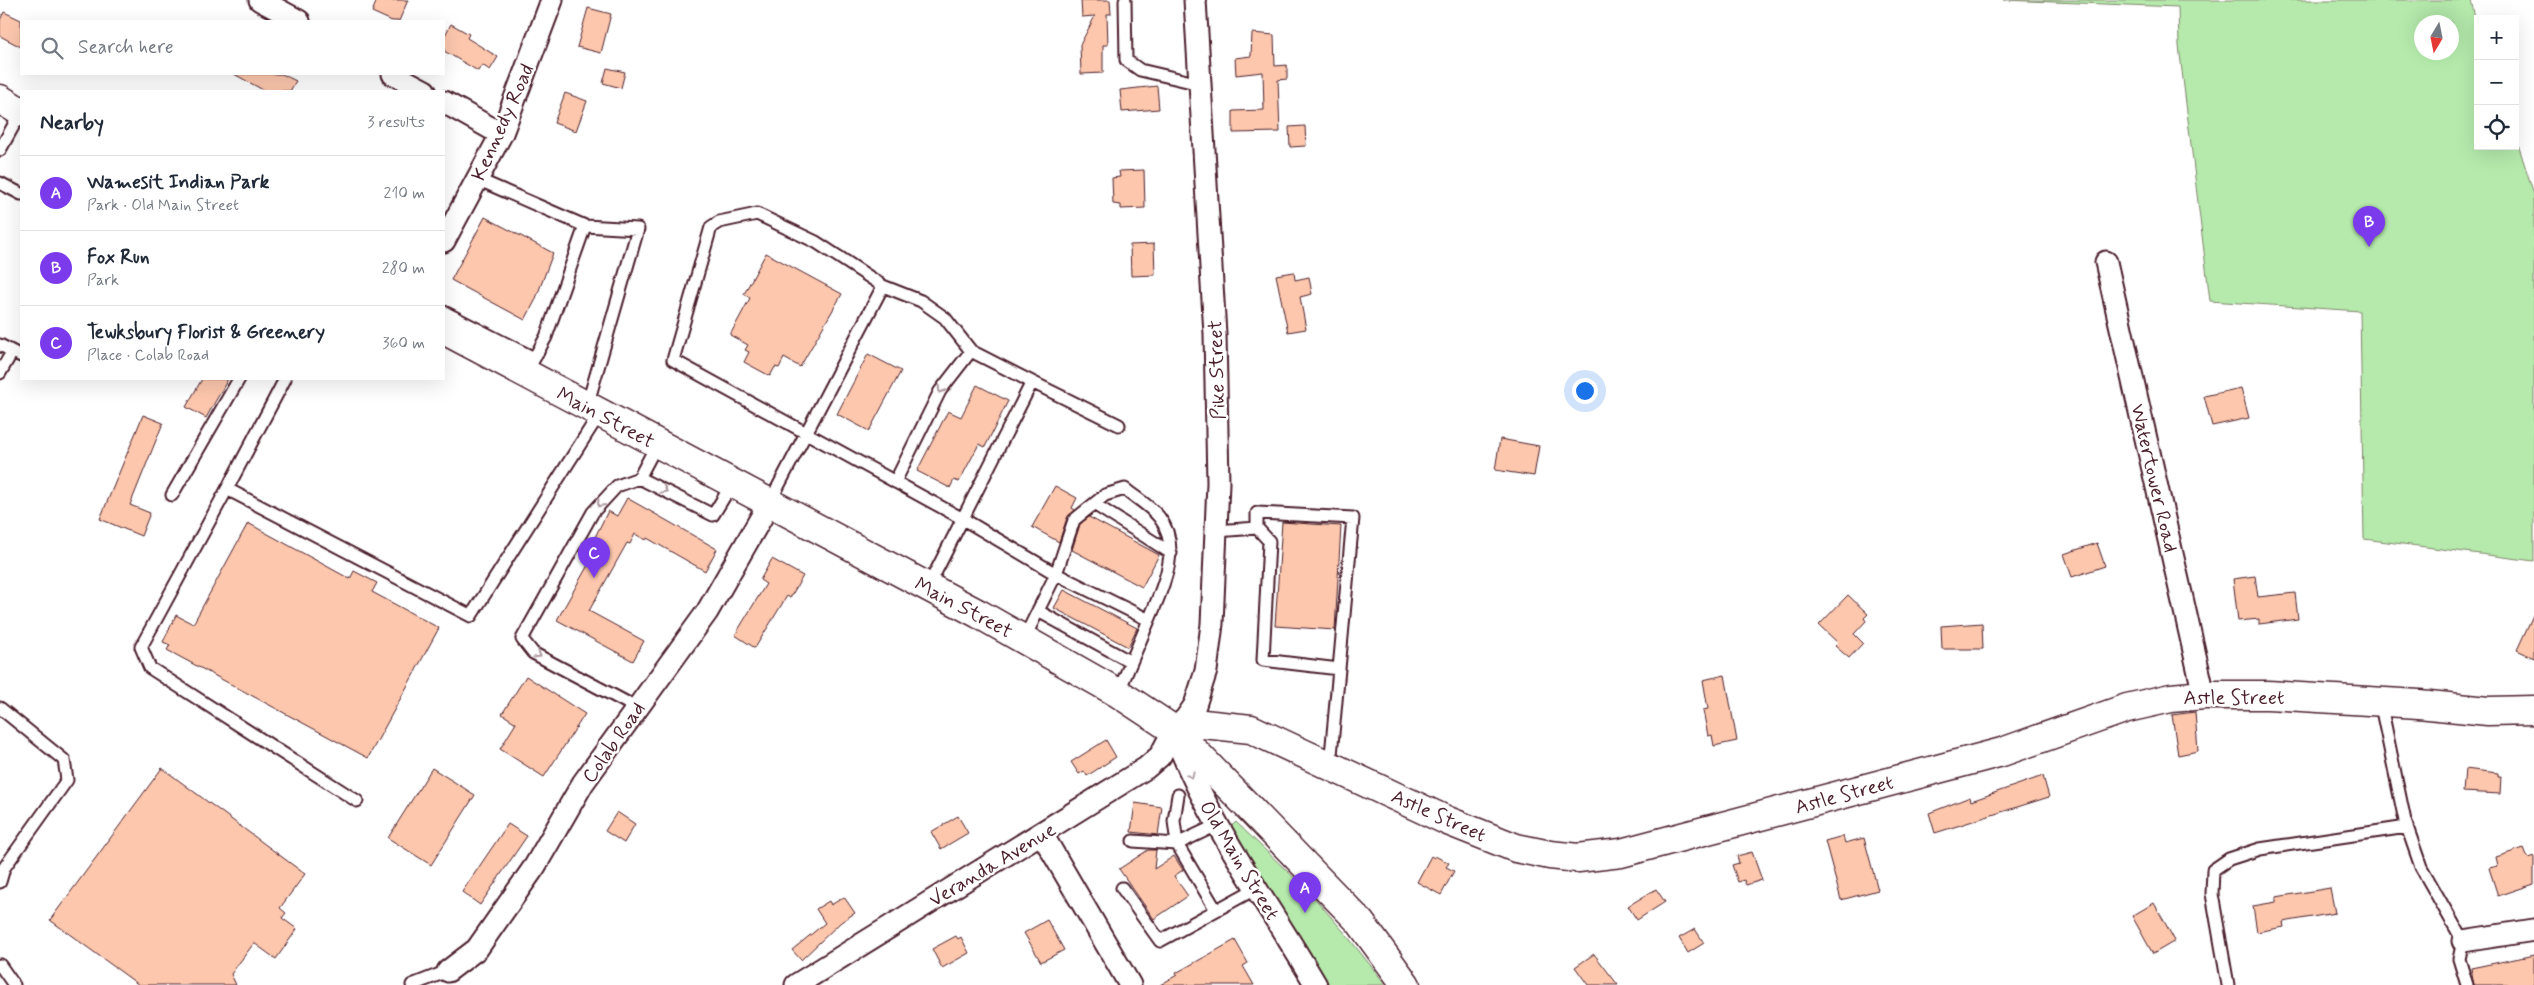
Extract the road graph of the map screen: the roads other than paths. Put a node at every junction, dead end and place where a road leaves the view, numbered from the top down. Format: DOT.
graph roads {
  1 [pos="260,0"];
  2 [pos="552,0"];
  3 [pos="1125,0"];
  4 [pos="1195,0"];
  5 [pos="296,20"];
  6 [pos="395,75"];
  7 [pos="1200,84"];
  8 [pos="422,90"];
  9 [pos="0,99"];
  10 [pos="445,103"];
  11 [pos="20,111"];
  12 [pos="20,114"];
  13 [pos="501,134"];
  14 [pos="0,150"];
  15 [pos="477,179"];
  16 [pos="0,182"];
  17 [pos="20,193"];
  18 [pos="585,226"];
  19 [pos="445,239"];
  20 [pos="2106,262"];
  21 [pos="883,286"];
  22 [pos="445,313"];
  23 [pos="445,330"];
  24 [pos="0,345"];
  25 [pos="971,351"];
  26 [pos="17,354"];
  27 [pos="530,366"];
  28 [pos="0,373"];
  29 [pos="238,380"];
  30 [pos="284,380"];
  31 [pos="1032,382"];
  32 [pos="594,410"];
  33 [pos="1118,425"];
  34 [pos="806,433"];
  35 [pos="657,444"];
  36 [pos="639,478"];
  37 [pos="895,482"];
  38 [pos="732,484"];
  39 [pos="227,489"];
  40 [pos="172,495"];
  41 [pos="769,504"];
  42 [pos="1094,504"];
  43 [pos="963,519"];
  44 [pos="1257,528"];
  45 [pos="1216,531"];
  46 [pos="1170,554"];
  47 [pos="1056,574"];
  48 [pos="928,587"];
  49 [pos="1038,611"];
  50 [pos="1149,620"];
  51 [pos="1024,640"];
  52 [pos="1132,662"];
  53 [pos="1339,670"];
  54 [pos="1118,693"];
  55 [pos="2204,695"];
  56 [pos="2380,701"];
  57 [pos="0,708"];
  58 [pos="637,708"];
  59 [pos="2534,710"];
  60 [pos="1174,730"];
  61 [pos="1330,766"];
  62 [pos="1178,796"];
  63 [pos="357,800"];
  64 [pos="1217,825"];
  65 [pos="2407,826"];
  66 [pos="1042,834"];
  67 [pos="1133,841"];
  68 [pos="1177,844"];
  69 [pos="0,882"];
  70 [pos="1122,888"];
  71 [pos="1255,889"];
  72 [pos="1216,910"];
  73 [pos="2534,930"];
  74 [pos="2463,941"];
  75 [pos="0,965"];
  76 [pos="448,971"];
  77 [pos="14,985"];
  78 [pos="412,985"];
  79 [pos="796,985"];
  80 [pos="1130,985"];
  81 [pos="1316,985"];
  82 [pos="1406,985"];
  83 [pos="2228,985"];
  84 [pos="2467,985"];
  1 -- 5 [label="street"];
  2 -- 13 [label="street, Kennedy Road"];
  3 -- 7 [label="lane"];
  4 -- 7 [label="street, Pike Street"];
  6 -- 8 [label="street"];
  7 -- 45 [label="street, Pike Street"];
  9 -- 11 [label="street"];
  10 -- 13 [label="street"];
  12 -- 14 [label="lane"];
  13 -- 15 [label="street, Kennedy Road"];
  15 -- 18 [label="lane"];
  15 -- 19 [label="street, Kennedy Road"];
  16 -- 17 [label="lane"];
  18 -- 27 [label="lane"];
  18 -- 32 [label="lane"];
  20 -- 55 [label="street, Watertower Road"];
  21 -- 25 [label="lane"];
  21 -- 34 [label="lane"];
  21 -- 34 [label="lane"];
  22 -- 27 [label="lane"];
  23 -- 27 [label="street, Main Street"];
  24 -- 26 [label="lane"];
  25 -- 31 [label="lane"];
  25 -- 37 [label="lane, one-way"];
  26 -- 28 [label="lane"];
  27 -- 32 [label="street, Main Street"];
  29 -- 40 [label="lane"];
  30 -- 39 [label="lane"];
  31 -- 33 [label="lane"];
  31 -- 43 [label="lane"];
  32 -- 35 [label="street, Main Street"];
  32 -- 39 [label="lane"];
  34 -- 37 [label="lane"];
  34 -- 41 [label="lane"];
  35 -- 36 [label="lane"];
  35 -- 38 [label="street, Main Street"];
  36 -- 38 [label="lane, one-way"];
  36 -- 58 [label="lane, one-way"];
  37 -- 43 [label="lane"];
  38 -- 41 [label="street, Main Street"];
  39 -- 63 [label="lane"];
  41 -- 48 [label="street, Main Street"];
  41 -- 58 [label="street, Colab Road"];
  42 -- 46 [label="lane"];
  42 -- 46 [label="lane"];
  42 -- 47 [label="lane"];
  43 -- 47 [label="lane"];
  43 -- 48 [label="lane"];
  44 -- 45 [label="lane"];
  44 -- 53 [label="lane"];
  44 -- 53 [label="lane"];
  45 -- 60 [label="street, Pike Street"];
  46 -- 50 [label="lane"];
  47 -- 49 [label="lane"];
  47 -- 50 [label="lane"];
  48 -- 51 [label="street, Main Street"];
  49 -- 51 [label="lane"];
  49 -- 52 [label="lane"];
  50 -- 52 [label="lane"];
  51 -- 54 [label="street, Main Street"];
  52 -- 54 [label="lane"];
  53 -- 61 [label="lane"];
  54 -- 60 [label="street, Main Street"];
  55 -- 56 [label="street, Astle Street"];
  55 -- 61 [label="street, Astle Street"];
  56 -- 59 [label="street, Astle Street"];
  56 -- 65 [label="lane"];
  57 -- 69 [label="lane"];
  58 -- 76 [label="street, Colab Road"];
  60 -- 61 [label="street, Astle Street"];
  60 -- 64 [label="street, Old Main Street, one-way"];
  60 -- 66 [label="street, Veranda Avenue"];
  60 -- 82 [label="street, Main Street"];
  62 -- 68 [label="lane"];
  64 -- 68 [label="lane"];
  64 -- 71 [label="street, Old Main Street"];
  65 -- 74 [label="lane"];
  65 -- 83 [label="lane"];
  66 -- 79 [label="street, Veranda Avenue"];
  66 -- 80 [label="street"];
  67 -- 68 [label="lane"];
  68 -- 72 [label="lane"];
  70 -- 72 [label="lane"];
  71 -- 72 [label="lane"];
  71 -- 81 [label="street, Old Main Street"];
  73 -- 74 [label="street"];
  74 -- 84 [label="lane"];
  75 -- 77 [label="lane"];
  76 -- 78 [label="lane"];
}
